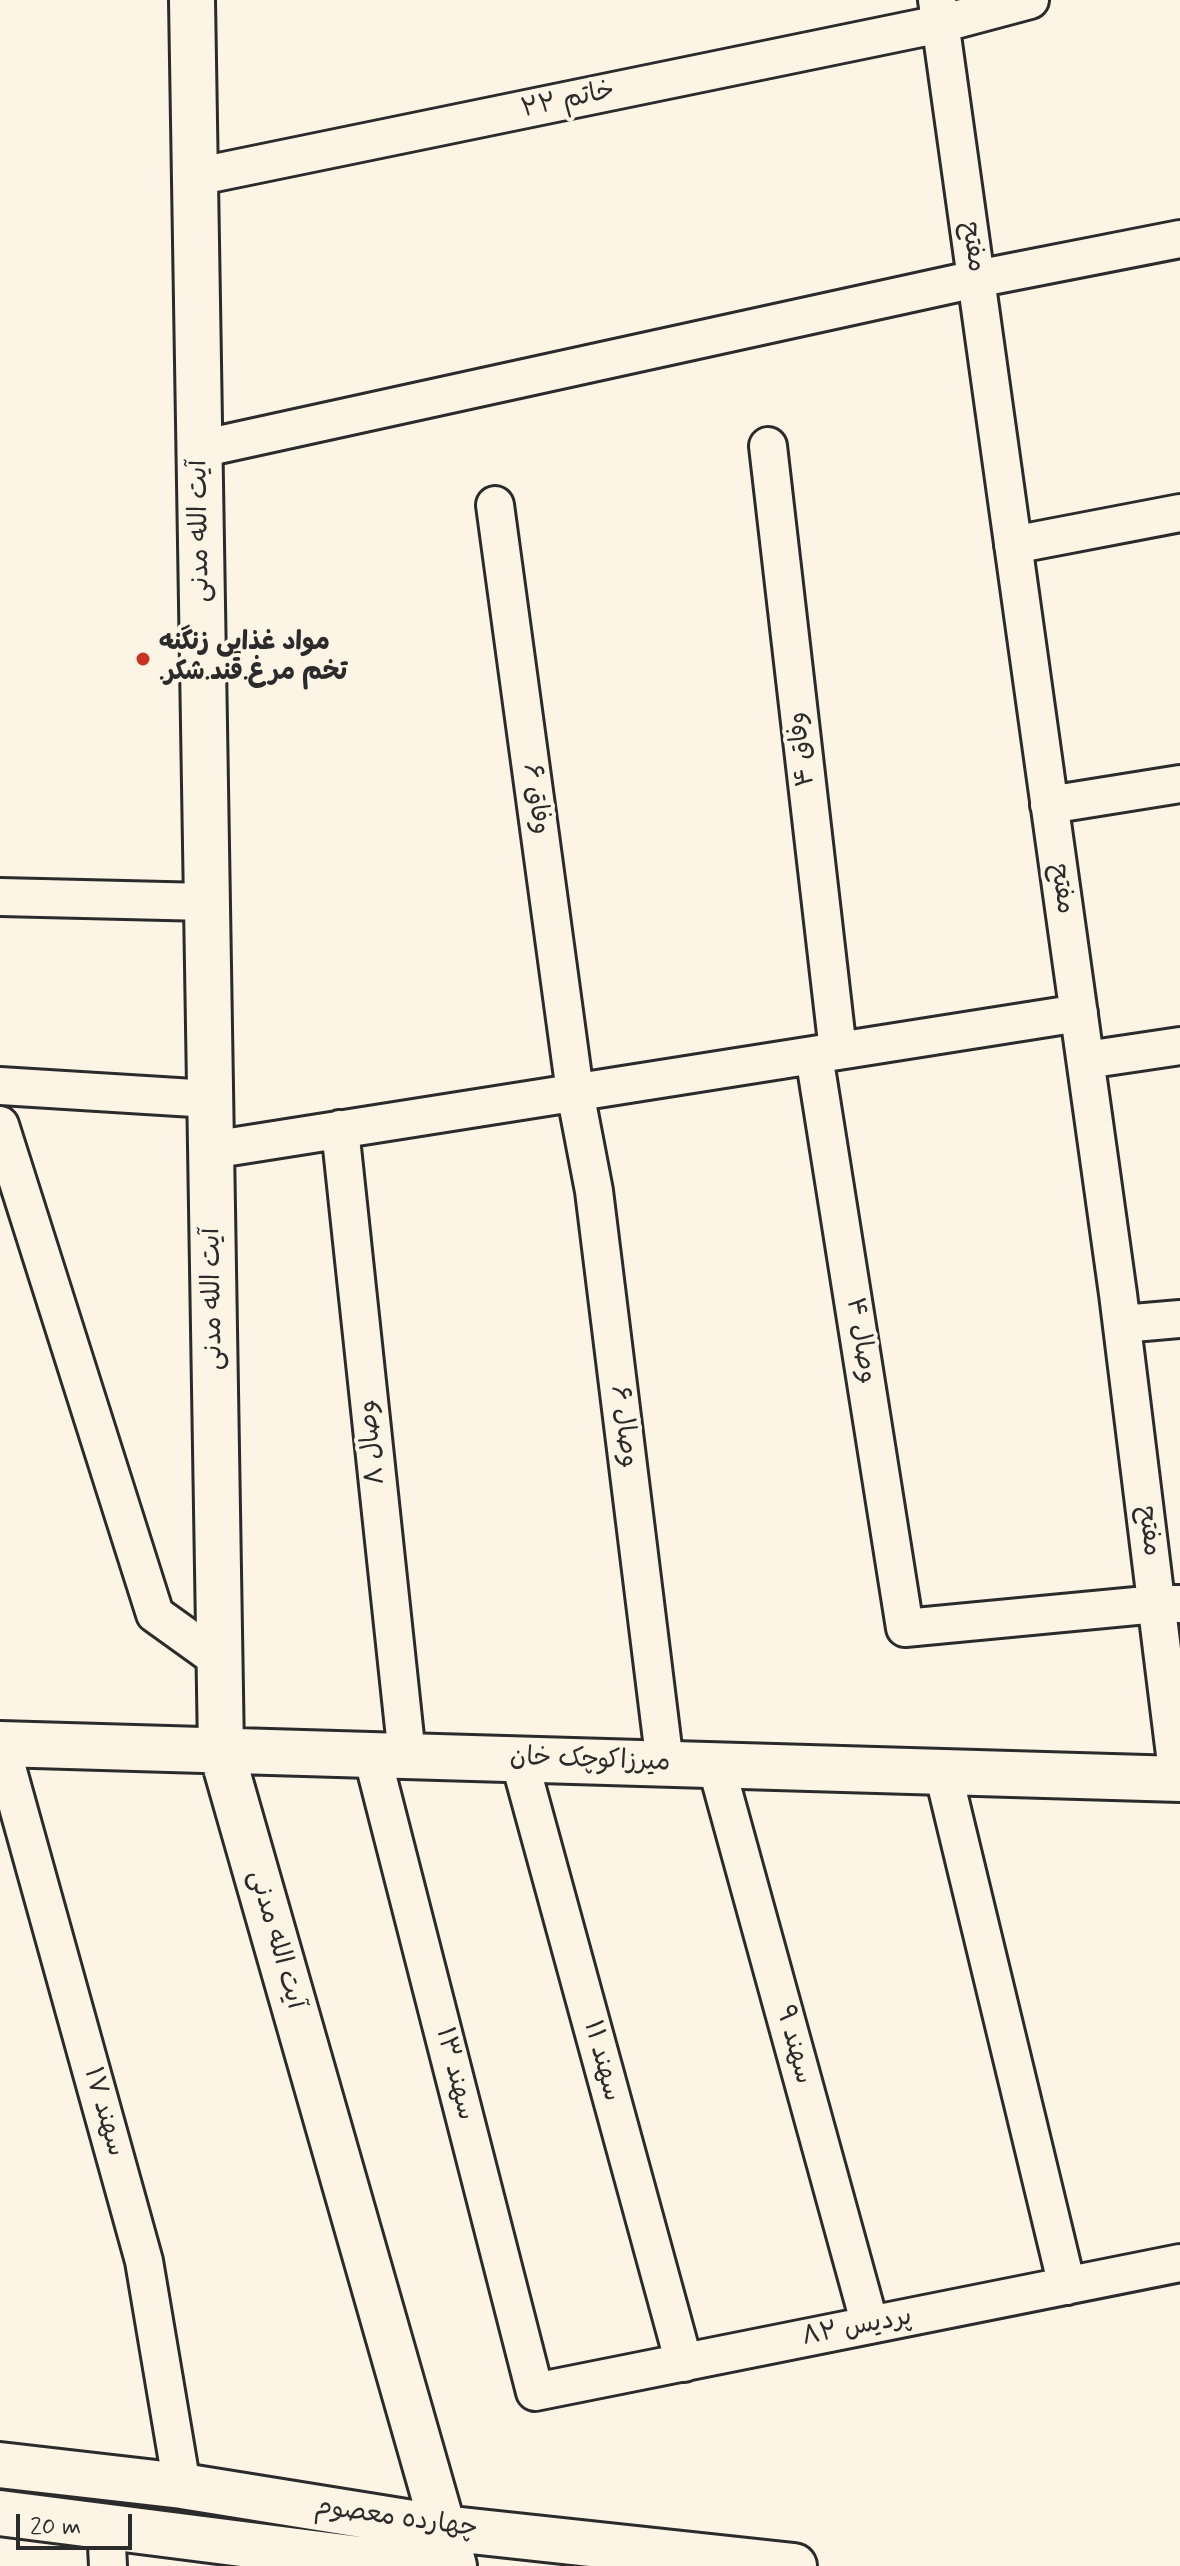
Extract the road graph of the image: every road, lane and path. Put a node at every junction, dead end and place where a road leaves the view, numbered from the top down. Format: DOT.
graph roads {
  1 [pos="192,0"];
  2 [pos="1030,0"];
  3 [pos="938,12"];
  4 [pos="195,177"];
  5 [pos="1180,239"];
  6 [pos="976,279"];
  7 [pos="768,446"];
  8 [pos="200,449"];
  9 [pos="495,505"];
  10 [pos="1180,513"];
  11 [pos="1013,545"];
  12 [pos="1180,784"];
  13 [pos="1049,805"];
  14 [pos="0,897"];
  15 [pos="207,902"];
  16 [pos="1079,1013"];
  17 [pos="1180,1046"];
  18 [pos="826,1053"];
  19 [pos="1086,1060"];
  20 [pos="0,1086"];
  21 [pos="575,1092"];
  22 [pos="210,1099"];
  23 [pos="0,1125"];
  24 [pos="340,1129"];
  25 [pos="211,1150"];
  26 [pos="1180,1319"];
  27 [pos="1122,1324"];
  28 [pos="1168,1604"];
  29 [pos="219,1660"];
  30 [pos="0,1743"];
  31 [pos="221,1750"];
  32 [pos="389,1756"];
  33 [pos="519,1759"];
  34 [pos="665,1764"];
  35 [pos="716,1765"];
  36 [pos="943,1772"];
  37 [pos="1179,1779"];
  38 [pos="1180,2263"];
  39 [pos="1067,2286"];
  40 [pos="870,2325"];
  41 [pos="684,2363"];
  42 [pos="535,2392"];
  43 [pos="0,2465"];
  44 [pos="182,2486"];
  45 [pos="0,2513"];
  46 [pos="107,2546"];
  47 [pos="449,2547"];
  48 [pos="414,2566"];
  49 [pos="794,2566"];
  1 -- 4 [label="main road, آیت الله مدنی"];
  2 -- 3 [label="street, خاتم ۲۲"];
  3 -- 4 [label="street, خاتم ۲۲"];
  3 -- 6 [label="street, مفتح"];
  4 -- 8 [label="main road, آیت الله مدنی"];
  5 -- 6 [label="street"];
  6 -- 8 [label="street"];
  6 -- 11 [label="street, مفتح"];
  7 -- 18 [label="street, وفاق ۴"];
  8 -- 15 [label="main road, آیت الله مدنی"];
  9 -- 21 [label="street, وفاق ۶"];
  10 -- 11 [label="street"];
  11 -- 13 [label="street, مفتح"];
  12 -- 13 [label="street"];
  13 -- 16 [label="street, مفتح"];
  14 -- 15 [label="street"];
  15 -- 22 [label="main road, آیت الله مدنی"];
  16 -- 18 [label="street"];
  16 -- 19 [label="street, مفتح"];
  17 -- 19 [label="street"];
  18 -- 21 [label="street"];
  18 -- 28 [label="street, وصال ۴"];
  19 -- 27 [label="street, مفتح"];
  20 -- 22 [label="street"];
  21 -- 24 [label="street"];
  21 -- 34 [label="street, وصال ۶"];
  22 -- 25 [label="main road, آیت الله مدنی"];
  23 -- 29 [label="street"];
  24 -- 25 [label="street"];
  24 -- 32 [label="street, وصال ۸"];
  25 -- 29 [label="main road, آیت الله مدنی"];
  26 -- 27 [label="street"];
  27 -- 28 [label="street, مفتح"];
  28 -- 37 [label="street, مفتح"];
  29 -- 31 [label="main road, آیت الله مدنی"];
  30 -- 31 [label="main road, میرزاکوچک خان"];
  30 -- 44 [label="street, سهند ۱۷"];
  31 -- 32 [label="main road, میرزاکوچک خان"];
  31 -- 47 [label="main road, آیت الله مدنی"];
  32 -- 33 [label="main road, میرزاکوچک خان"];
  32 -- 42 [label="street, سهند ۱۳"];
  33 -- 34 [label="main road, میرزاکوچک خان"];
  33 -- 41 [label="street, سهند ۱۱"];
  34 -- 35 [label="main road, میرزاکوچک خان"];
  35 -- 36 [label="main road, میرزاکوچک خان"];
  35 -- 40 [label="street, سهند ۹"];
  36 -- 37 [label="main road, میرزاکوچک خان"];
  36 -- 39 [label="street"];
  38 -- 39 [label="street, پردیس ۸۲"];
  39 -- 40 [label="street, پردیس ۸۲"];
  40 -- 41 [label="street, پردیس ۸۲"];
  41 -- 42 [label="street, پردیس ۸۲"];
  43 -- 44 [label="main road, چهارده معصوم"];
  44 -- 47 [label="main road, چهارده معصوم"];
  45 -- 46 [label="main road, چهارده معصوم"];
  46 -- 48 [label="main road, چهارده معصوم"];
  47 -- 49 [label="main road, چهارده معصوم"];
}
